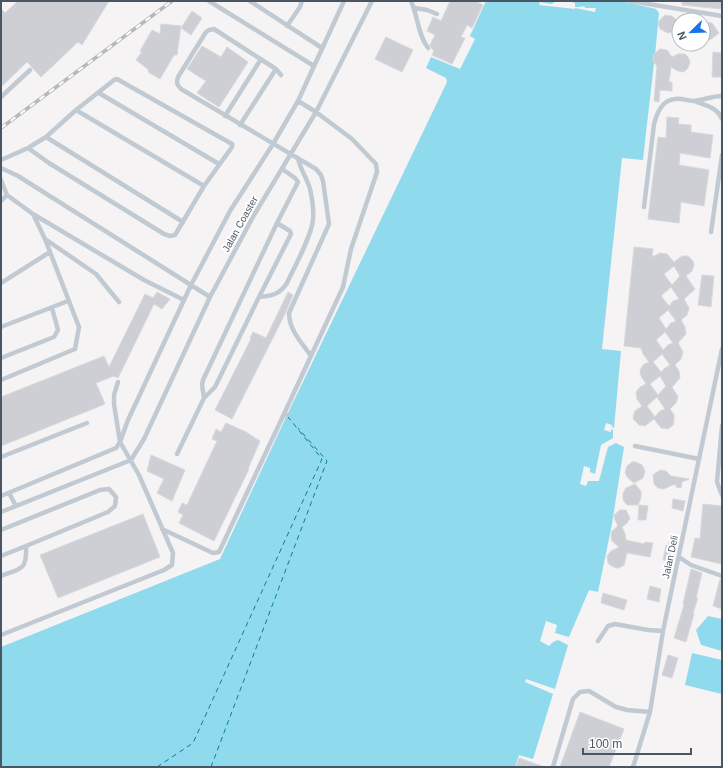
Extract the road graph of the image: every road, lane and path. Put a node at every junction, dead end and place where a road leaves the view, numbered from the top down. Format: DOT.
graph roads {
  1 [pos="209,1"];
  2 [pos="250,1"];
  3 [pos="302,1"];
  4 [pos="344,1"];
  5 [pos="372,1"];
  6 [pos="411,1"];
  7 [pos="630,1"];
  8 [pos="414,8"];
  9 [pos="437,14"];
  10 [pos="722,16"];
  11 [pos="287,26"];
  12 [pos="322,48"];
  13 [pos="428,48"];
  14 [pos="261,60"];
  15 [pos="314,66"];
  16 [pos="276,69"];
  17 [pos="30,70"];
  18 [pos="281,76"];
  19 [pos="99,93"];
  20 [pos="722,96"];
  21 [pos="1,97"];
  22 [pos="298,101"];
  23 [pos="694,101"];
  24 [pos="76,110"];
  25 [pos="316,112"];
  26 [pos="225,116"];
  27 [pos="722,119"];
  28 [pos="240,125"];
  29 [pos="46,137"];
  30 [pos="273,144"];
  31 [pos="28,148"];
  32 [pos="291,154"];
  33 [pos="722,155"];
  34 [pos="298,158"];
  35 [pos="1,160"];
  36 [pos="219,164"];
  37 [pos="1,168"];
  38 [pos="282,169"];
  39 [pos="1,180"];
  40 [pos="204,186"];
  41 [pos="7,195"];
  42 [pos="1,201"];
  43 [pos="644,207"];
  44 [pos="32,214"];
  45 [pos="183,222"];
  46 [pos="277,223"];
  47 [pos="711,232"];
  48 [pos="45,239"];
  49 [pos="50,252"];
  50 [pos="1,283"];
  51 [pos="191,285"];
  52 [pos="210,297"];
  53 [pos="259,297"];
  54 [pos="184,300"];
  55 [pos="68,301"];
  56 [pos="119,302"];
  57 [pos="52,308"];
  58 [pos="1,327"];
  59 [pos="722,349"];
  60 [pos="311,356"];
  61 [pos="1,358"];
  62 [pos="1,380"];
  63 [pos="118,382"];
  64 [pos="204,398"];
  65 [pos="87,423"];
  66 [pos="722,428"];
  67 [pos="120,442"];
  68 [pos="636,446"];
  69 [pos="721,451"];
  70 [pos="177,454"];
  71 [pos="1,457"];
  72 [pos="131,460"];
  73 [pos="699,460"];
  74 [pos="9,493"];
  75 [pos="722,495"];
  76 [pos="1,496"];
  77 [pos="16,506"];
  78 [pos="1,512"];
  79 [pos="162,529"];
  80 [pos="1,530"];
  81 [pos="26,546"];
  82 [pos="1,556"];
  83 [pos="679,558"];
  84 [pos="1,576"];
  85 [pos="722,576"];
  86 [pos="663,631"];
  87 [pos="1,635"];
  88 [pos="598,641"];
  89 [pos="650,712"];
  90 [pos="552,767"];
  91 [pos="633,767"];
  1 -- 15 [label="lane"];
  2 -- 11 [label="lane"];
  3 -- 11 [label="lane"];
  4 -- 12 [label="lane, Jalan Coaster"];
  5 -- 25 [label="lane, Jalan Coaster"];
  6 -- 8 [label="lane"];
  7 -- 10 [label="lane"];
  8 -- 9 [label="lane"];
  8 -- 13 [label="lane"];
  11 -- 12 [label="lane"];
  12 -- 15 [label="lane, Jalan Coaster"];
  14 -- 16 [label="lane"];
  14 -- 26 [label="lane"];
  14 -- 26 [label="lane"];
  15 -- 22 [label="lane, Jalan Coaster"];
  16 -- 18 [label="lane"];
  16 -- 28 [label="lane"];
  17 -- 21 [label="lane"];
  19 -- 24 [label="lane"];
  19 -- 36 [label="lane"];
  19 -- 36 [label="lane"];
  20 -- 23 [label="lane"];
  22 -- 25 [label="lane"];
  22 -- 30 [label="lane, Jalan Coaster"];
  23 -- 27 [label="lane"];
  23 -- 43 [label="lane"];
  24 -- 29 [label="lane"];
  24 -- 40 [label="lane"];
  25 -- 32 [label="lane, Jalan Coaster"];
  25 -- 60 [label="lane"];
  26 -- 28 [label="lane"];
  28 -- 30 [label="lane"];
  29 -- 31 [label="lane"];
  29 -- 45 [label="lane"];
  30 -- 32 [label="lane"];
  30 -- 51 [label="lane, Jalan Coaster"];
  31 -- 35 [label="lane"];
  31 -- 45 [label="lane"];
  32 -- 34 [label="lane"];
  32 -- 38 [label="lane, Jalan Coaster"];
  33 -- 47 [label="lane"];
  34 -- 53 [label="lane"];
  34 -- 60 [label="lane"];
  36 -- 40 [label="lane"];
  37 -- 51 [label="lane"];
  38 -- 46 [label="lane"];
  38 -- 52 [label="lane, Jalan Coaster"];
  39 -- 41 [label="lane"];
  40 -- 45 [label="lane"];
  41 -- 42 [label="lane"];
  41 -- 44 [label="lane"];
  44 -- 48 [label="lane"];
  44 -- 54 [label="lane"];
  46 -- 53 [label="lane"];
  46 -- 64 [label="lane"];
  48 -- 49 [label="lane"];
  48 -- 56 [label="lane"];
  49 -- 50 [label="lane"];
  49 -- 55 [label="lane"];
  51 -- 52 [label="lane"];
  51 -- 54 [label="lane, Jalan Coaster"];
  52 -- 72 [label="lane, Jalan Coaster"];
  53 -- 64 [label="lane"];
  54 -- 67 [label="lane, Jalan Coaster"];
  55 -- 57 [label="lane"];
  55 -- 62 [label="lane"];
  57 -- 58 [label="lane"];
  57 -- 61 [label="lane"];
  59 -- 73 [label="lane, Jalan Deli"];
  60 -- 79 [label="lane"];
  63 -- 67 [label="lane"];
  64 -- 70 [label="lane"];
  65 -- 71 [label="lane"];
  66 -- 69 [label="lane"];
  67 -- 72 [label="lane"];
  67 -- 74 [label="lane"];
  68 -- 73 [label="lane"];
  69 -- 75 [label="lane"];
  72 -- 77 [label="lane"];
  72 -- 79 [label="lane"];
  73 -- 83 [label="lane, Jalan Deli"];
  74 -- 76 [label="lane"];
  74 -- 77 [label="lane"];
  77 -- 78 [label="lane"];
  79 -- 87 [label="lane"];
  80 -- 81 [label="lane"];
  81 -- 82 [label="lane"];
  81 -- 84 [label="lane"];
  83 -- 85 [label="lane"];
  83 -- 86 [label="lane, Jalan Deli"];
  86 -- 88 [label="lane"];
  86 -- 89 [label="lane, Jalan Deli"];
  89 -- 90 [label="lane"];
  89 -- 91 [label="lane, Jalan Deli"];
}
